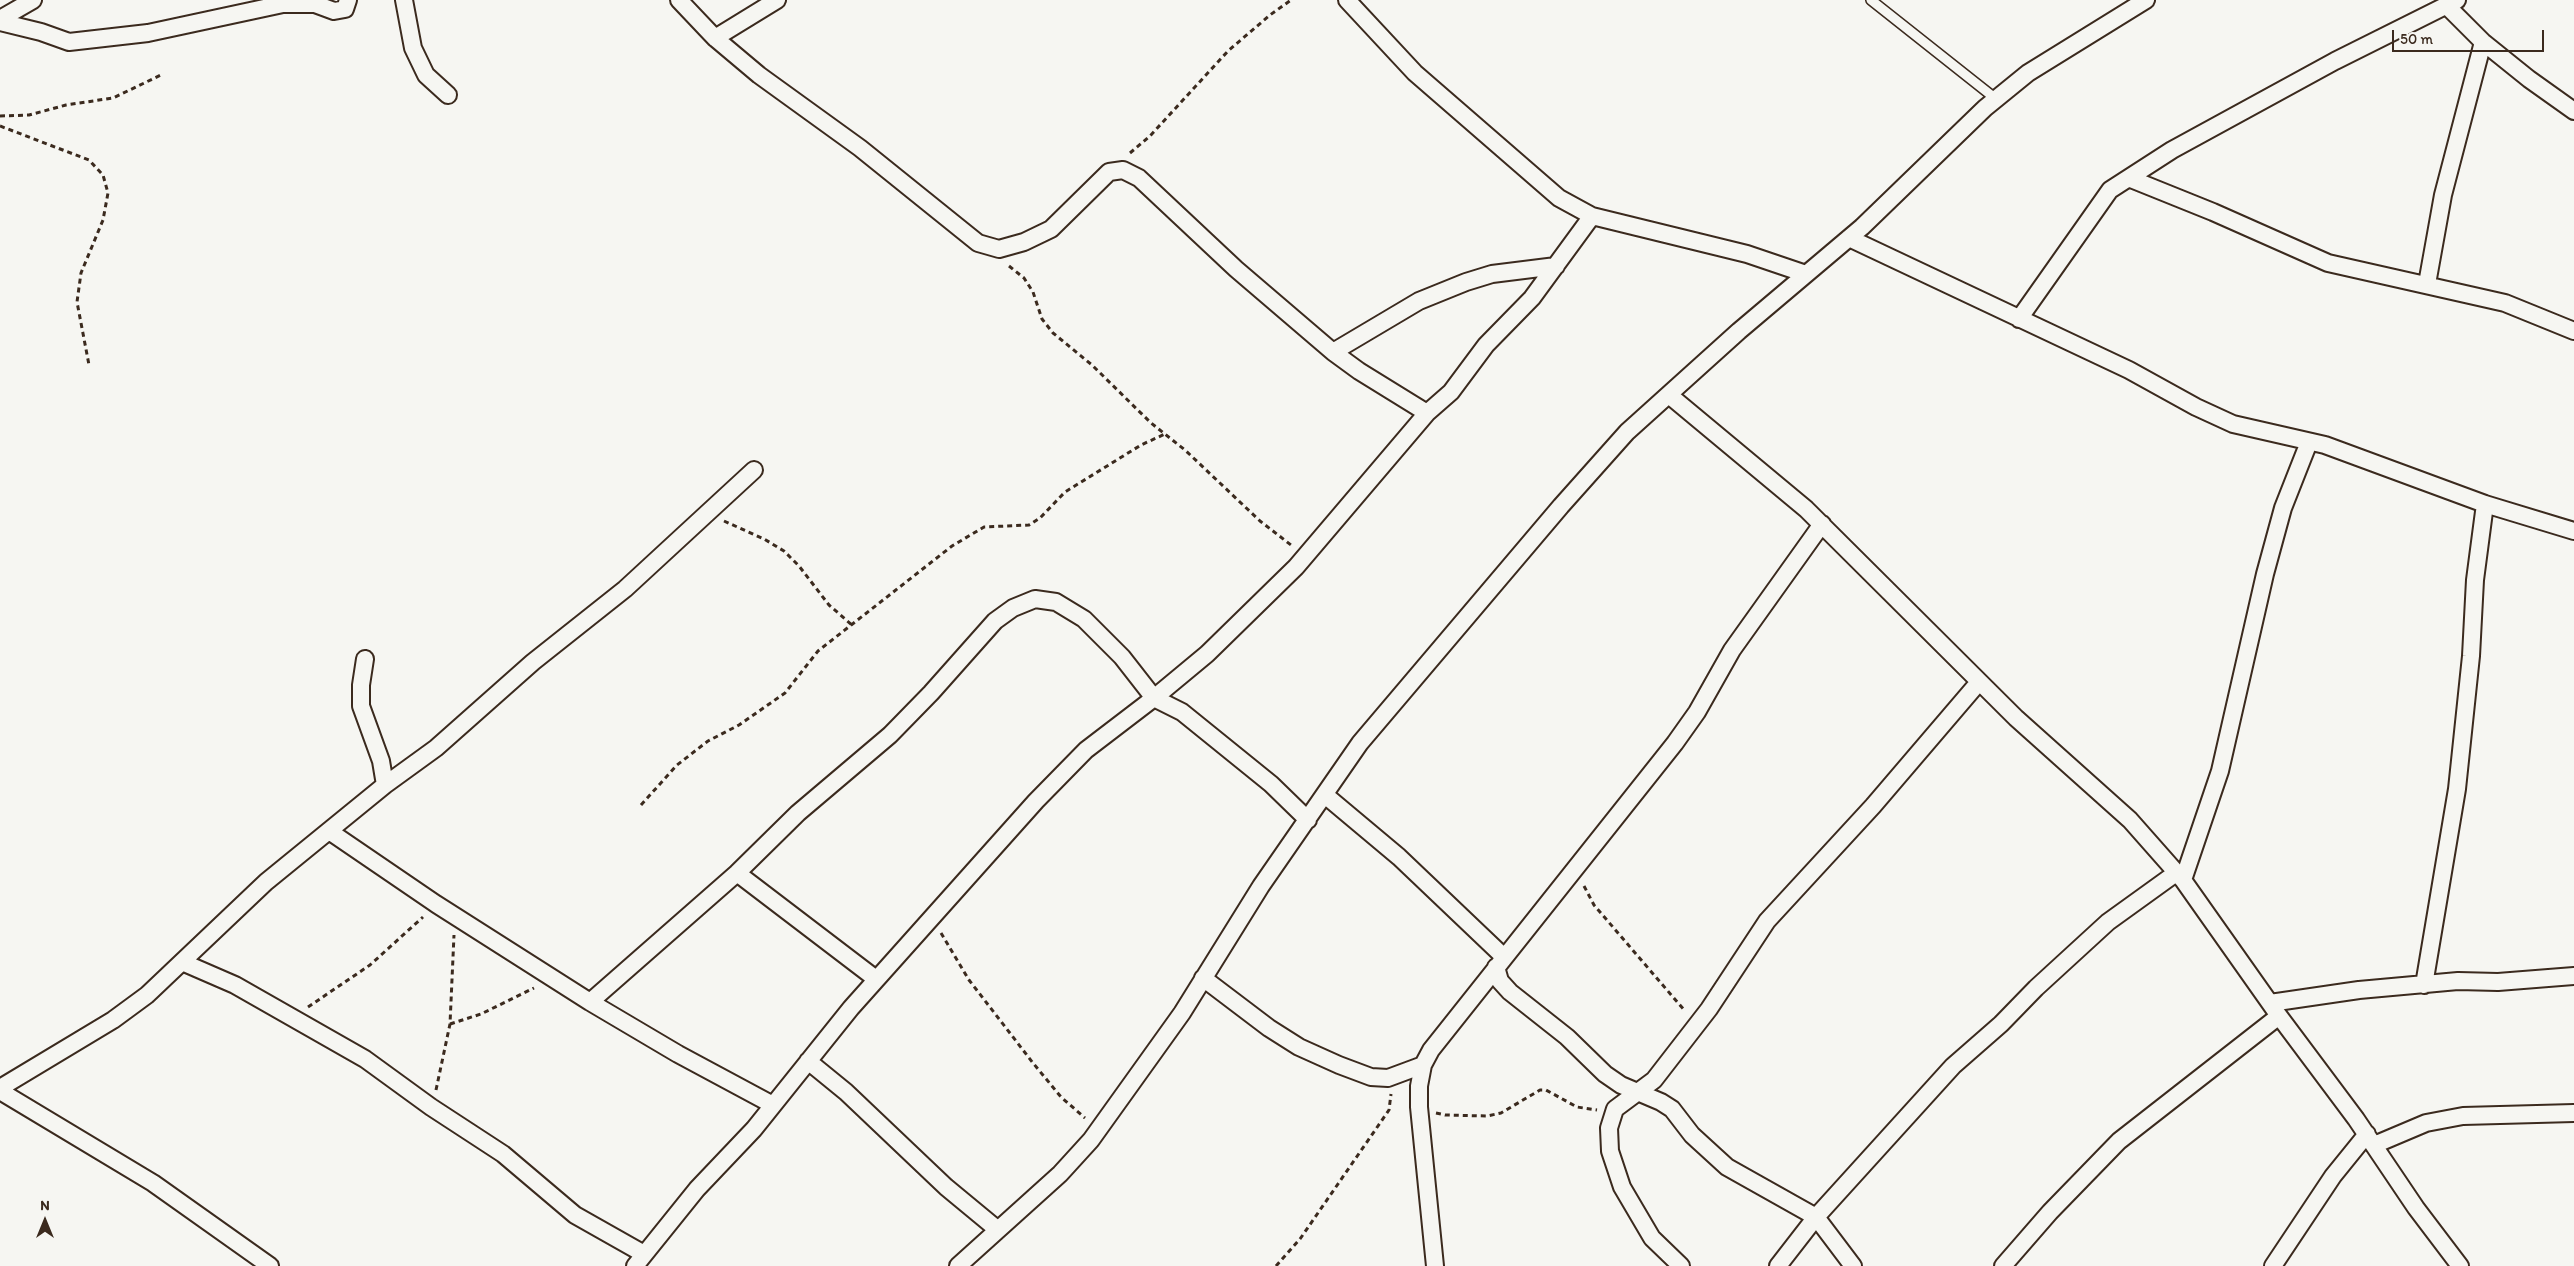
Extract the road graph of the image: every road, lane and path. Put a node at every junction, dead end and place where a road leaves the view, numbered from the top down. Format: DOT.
graph roads {
  1 [pos="33,0"];
  2 [pos="348,0"];
  3 [pos="404,0"];
  4 [pos="679,0"];
  5 [pos="777,0"];
  6 [pos="1291,0"];
  7 [pos="1348,0"];
  8 [pos="1871,0"];
  9 [pos="2146,0"];
  10 [pos="2451,3"];
  11 [pos="0,20"];
  12 [pos="715,38"];
  13 [pos="2483,42"];
  14 [pos="164,74"];
  15 [pos="448,95"];
  16 [pos="1996,99"];
  17 [pos="2574,111"];
  18 [pos="0,116"];
  19 [pos="0,126"];
  20 [pos="1109,172"];
  21 [pos="2131,179"];
  22 [pos="1592,216"];
  23 [pos="1849,238"];
  24 [pos="1006,264"];
  25 [pos="1556,266"];
  26 [pos="1806,274"];
  27 [pos="2427,284"];
  28 [pos="2019,320"];
  29 [pos="2574,331"];
  30 [pos="1333,352"];
  31 [pos="89,366"];
  32 [pos="1669,395"];
  33 [pos="1427,413"];
  34 [pos="1165,434"];
  35 [pos="2309,442"];
  36 [pos="754,470"];
  37 [pos="2485,504"];
  38 [pos="707,514"];
  39 [pos="1822,524"];
  40 [pos="2574,531"];
  41 [pos="1306,555"];
  42 [pos="852,625"];
  43 [pos="365,660"];
  44 [pos="1979,682"];
  45 [pos="1154,698"];
  46 [pos="385,785"];
  47 [pos="1325,795"];
  48 [pos="642,805"];
  49 [pos="1308,820"];
  50 [pos="329,831"];
  51 [pos="1576,869"];
  52 [pos="737,873"];
  53 [pos="2179,876"];
  54 [pos="436,904"];
  55 [pos="934,914"];
  56 [pos="456,917"];
  57 [pos="182,962"];
  58 [pos="1500,962"];
  59 [pos="2574,976"];
  60 [pos="551,978"];
  61 [pos="1203,978"];
  62 [pos="876,979"];
  63 [pos="2424,985"];
  64 [pos="590,1002"];
  65 [pos="2274,1009"];
  66 [pos="294,1018"];
  67 [pos="450,1024"];
  68 [pos="1698,1024"];
  69 [pos="808,1061"];
  70 [pos="1423,1065"];
  71 [pos="1388,1078"];
  72 [pos="0,1089"];
  73 [pos="1637,1093"];
  74 [pos="773,1105"];
  75 [pos="431,1107"];
  76 [pos="1419,1107"];
  77 [pos="1615,1109"];
  78 [pos="2574,1113"];
  79 [pos="1098,1130"];
  80 [pos="2370,1140"];
  81 [pos="1816,1217"];
  82 [pos="998,1230"];
  83 [pos="639,1260"];
  84 [pos="270,1266"];
  85 [pos="958,1266"];
  86 [pos="1276,1266"];
  87 [pos="1435,1266"];
  88 [pos="1681,1266"];
  89 [pos="1778,1266"];
  90 [pos="1853,1266"];
  91 [pos="2003,1266"];
  92 [pos="2273,1266"];
  93 [pos="2460,1266"];
  1 -- 11 [label="street"];
  2 -- 11 [label="street"];
  3 -- 15 [label="street"];
  4 -- 12 [label="street"];
  5 -- 12 [label="street"];
  6 -- 20 [label="path"];
  7 -- 22 [label="street"];
  8 -- 16 [label="lane"];
  9 -- 16 [label="street"];
  10 -- 13 [label="street"];
  10 -- 21 [label="street"];
  12 -- 20 [label="street"];
  13 -- 17 [label="street"];
  13 -- 27 [label="street"];
  14 -- 18 [label="path"];
  16 -- 23 [label="street"];
  19 -- 31 [label="path"];
  20 -- 30 [label="street"];
  21 -- 27 [label="street"];
  21 -- 28 [label="street"];
  22 -- 25 [label="street"];
  22 -- 26 [label="street"];
  23 -- 26 [label="street"];
  23 -- 28 [label="street"];
  24 -- 34 [label="path"];
  25 -- 30 [label="street"];
  25 -- 33 [label="street"];
  26 -- 32 [label="street"];
  27 -- 29 [label="street"];
  28 -- 35 [label="street"];
  30 -- 33 [label="street"];
  32 -- 39 [label="street"];
  32 -- 47 [label="street"];
  33 -- 41 [label="street"];
  34 -- 41 [label="path"];
  34 -- 42 [label="path"];
  35 -- 37 [label="street"];
  35 -- 53 [label="street"];
  36 -- 38 [label="street"];
  37 -- 40 [label="street"];
  37 -- 63 [label="street"];
  38 -- 42 [label="path"];
  38 -- 46 [label="street"];
  39 -- 44 [label="street"];
  39 -- 51 [label="street"];
  41 -- 45 [label="street"];
  42 -- 48 [label="path"];
  43 -- 46 [label="street"];
  44 -- 53 [label="street"];
  44 -- 68 [label="street"];
  45 -- 49 [label="street"];
  45 -- 52 [label="street"];
  45 -- 55 [label="street"];
  46 -- 50 [label="street"];
  47 -- 49 [label="street"];
  47 -- 58 [label="street"];
  49 -- 61 [label="street"];
  50 -- 54 [label="street"];
  50 -- 57 [label="street"];
  51 -- 58 [label="street"];
  51 -- 68 [label="path"];
  52 -- 62 [label="street"];
  52 -- 64 [label="street"];
  53 -- 65 [label="street"];
  53 -- 81 [label="street"];
  54 -- 56 [label="street"];
  54 -- 66 [label="path"];
  55 -- 62 [label="street"];
  55 -- 79 [label="path"];
  56 -- 60 [label="street"];
  56 -- 67 [label="path"];
  57 -- 66 [label="street"];
  57 -- 72 [label="street"];
  58 -- 70 [label="street"];
  58 -- 73 [label="street"];
  59 -- 63 [label="street"];
  60 -- 64 [label="street"];
  60 -- 67 [label="path"];
  61 -- 71 [label="street"];
  61 -- 79 [label="street"];
  62 -- 69 [label="street"];
  63 -- 65 [label="street"];
  64 -- 74 [label="street"];
  65 -- 80 [label="street"];
  65 -- 91 [label="street"];
  66 -- 75 [label="street"];
  67 -- 75 [label="path"];
  68 -- 73 [label="street"];
  69 -- 74 [label="street"];
  69 -- 82 [label="street"];
  70 -- 71 [label="street"];
  70 -- 76 [label="street"];
  71 -- 86 [label="path"];
  72 -- 84 [label="street"];
  73 -- 77 [label="street"];
  73 -- 81 [label="street"];
  74 -- 83 [label="street"];
  75 -- 83 [label="street"];
  76 -- 77 [label="path"];
  76 -- 87 [label="street"];
  77 -- 88 [label="street"];
  78 -- 80 [label="street"];
  79 -- 82 [label="street"];
  80 -- 92 [label="street"];
  80 -- 93 [label="street"];
  81 -- 89 [label="street"];
  81 -- 90 [label="street"];
  82 -- 85 [label="street"];
}
